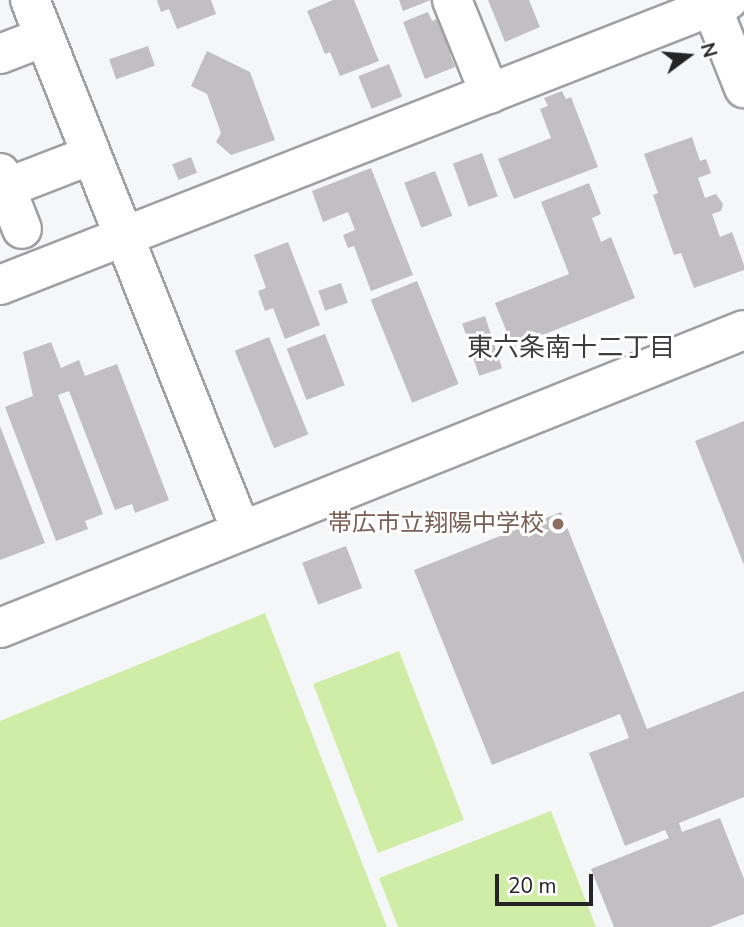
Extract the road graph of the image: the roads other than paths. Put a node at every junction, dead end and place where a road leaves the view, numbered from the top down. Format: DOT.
graph roads {
  1 [pos="30,0"];
  2 [pos="452,0"];
  3 [pos="716,2"];
  4 [pos="44,37"];
  5 [pos="0,54"];
  6 [pos="744,88"];
  7 [pos="490,94"];
  8 [pos="91,155"];
  9 [pos="3,180"];
  10 [pos="22,229"];
  11 [pos="124,239"];
  12 [pos="0,285"];
  13 [pos="744,330"];
  14 [pos="240,528"];
  15 [pos="0,628"];
  1 -- 4 [label="street"];
  2 -- 7 [label="street"];
  3 -- 6 [label="street"];
  3 -- 7 [label="street"];
  4 -- 5 [label="street"];
  4 -- 8 [label="street"];
  7 -- 11 [label="street"];
  8 -- 9 [label="street"];
  8 -- 11 [label="street"];
  9 -- 10 [label="street"];
  11 -- 12 [label="street"];
  11 -- 14 [label="street"];
  13 -- 14 [label="street"];
  14 -- 15 [label="street"];
}
